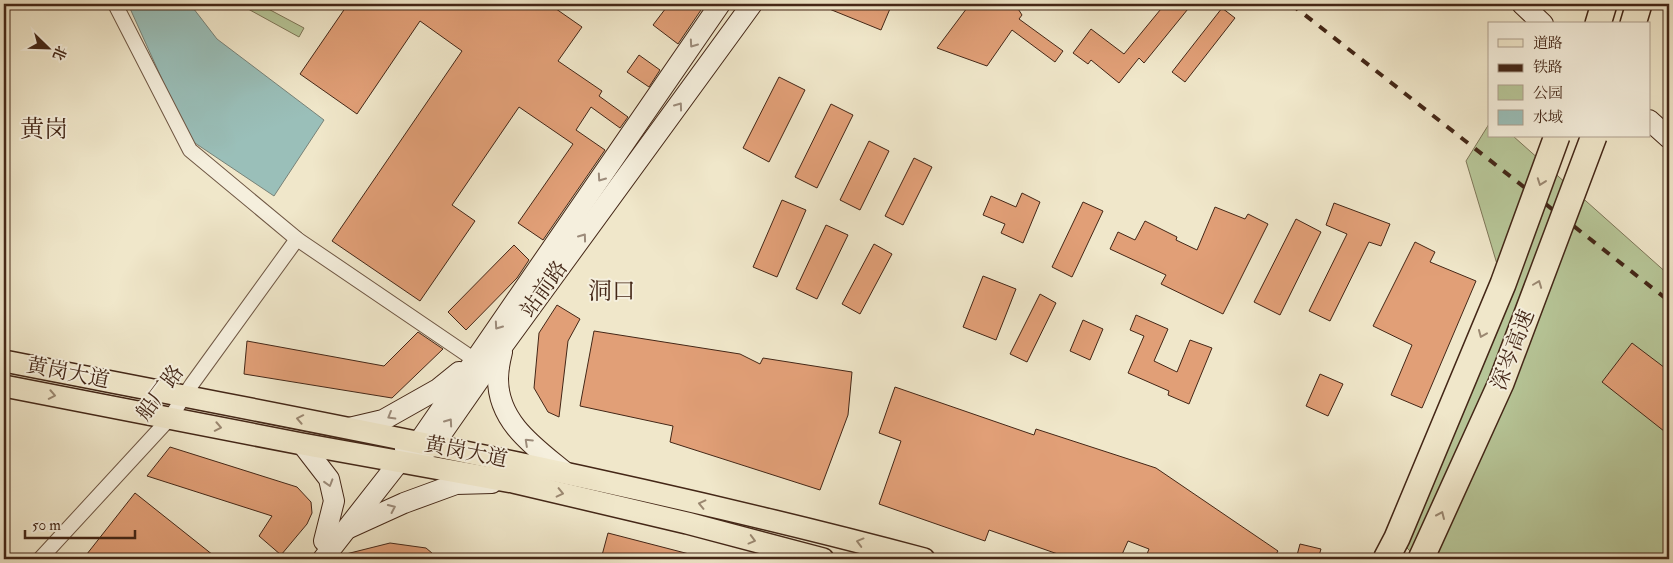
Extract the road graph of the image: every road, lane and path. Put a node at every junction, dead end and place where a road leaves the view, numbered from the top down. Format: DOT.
graph roads {
  1 [pos="115,4"];
  2 [pos="720,4"];
  3 [pos="752,4"];
  4 [pos="1522,4"];
  5 [pos="1604,4"];
  6 [pos="1639,4"];
  7 [pos="1542,22"];
  8 [pos="1599,22"];
  9 [pos="1634,22"];
  10 [pos="1650,121"];
  11 [pos="1557,138"];
  12 [pos="1593,138"];
  13 [pos="1669,138"];
  14 [pos="297,239"];
  15 [pos="502,346"];
  16 [pos="475,360"];
  17 [pos="4,361"];
  18 [pos="4,386"];
  19 [pos="183,396"];
  20 [pos="170,418"];
  21 [pos="347,429"];
  22 [pos="302,444"];
  23 [pos="425,444"];
  24 [pos="392,460"];
  25 [pos="566,472"];
  26 [pos="513,482"];
  27 [pos="348,529"];
  28 [pos="323,550"];
  29 [pos="40,559"];
  30 [pos="307,559"];
  31 [pos="823,559"];
  32 [pos="924,559"];
  33 [pos="1386,559"];
  34 [pos="1421,559"];
  1 -- 14 [label="street"];
  2 -- 16 [label="street, 站前路, one-way"];
  15 -- 3 [label="street, 站前路, one-way"];
  4 -- 7 [label="street"];
  5 -- 8 [label="highway"];
  6 -- 9 [label="highway"];
  10 -- 13 [label="street"];
  11 -- 33 [label="highway, 深岑高速, one-way, bridge"];
  34 -- 12 [label="highway, 深岑高速, one-way, bridge"];
  14 -- 16 [label="street"];
  14 -- 19 [label="street, 船厂路"];
  23 -- 15 [label="street, 站前路, one-way"];
  25 -- 15 [label="street, one-way"];
  16 -- 21 [label="street, one-way"];
  16 -- 23 [label="street, 站前路"];
  17 -- 19 [label="main road, 黄岗大道"];
  18 -- 20 [label="main road, 黄岗大道, one-way"];
  19 -- 20 [label="street, 船厂路"];
  21 -- 19 [label="main road, 黄岗大道, one-way"];
  20 -- 22 [label="main road, 黄岗大道, one-way"];
  20 -- 29 [label="street, 船厂路"];
  21 -- 23 [label="main road, 黄岗大道"];
  22 -- 24 [label="main road, 黄岗大道"];
  22 -- 28 [label="street, one-way"];
  23 -- 24 [label="street, 站前路"];
  23 -- 25 [label="main road, 黄岗大道"];
  24 -- 26 [label="main road, 黄岗大道"];
  24 -- 27 [label="street, 站前路"];
  24 -- 28 [label="street, 站前路"];
  32 -- 25 [label="main road, 黄岗大道, one-way"];
  27 -- 26 [label="street, one-way"];
  26 -- 31 [label="main road, 黄岗大道, one-way"];
  27 -- 28 [label="street, 站前路"];
  28 -- 30 [label="street, 站前路"];
}
